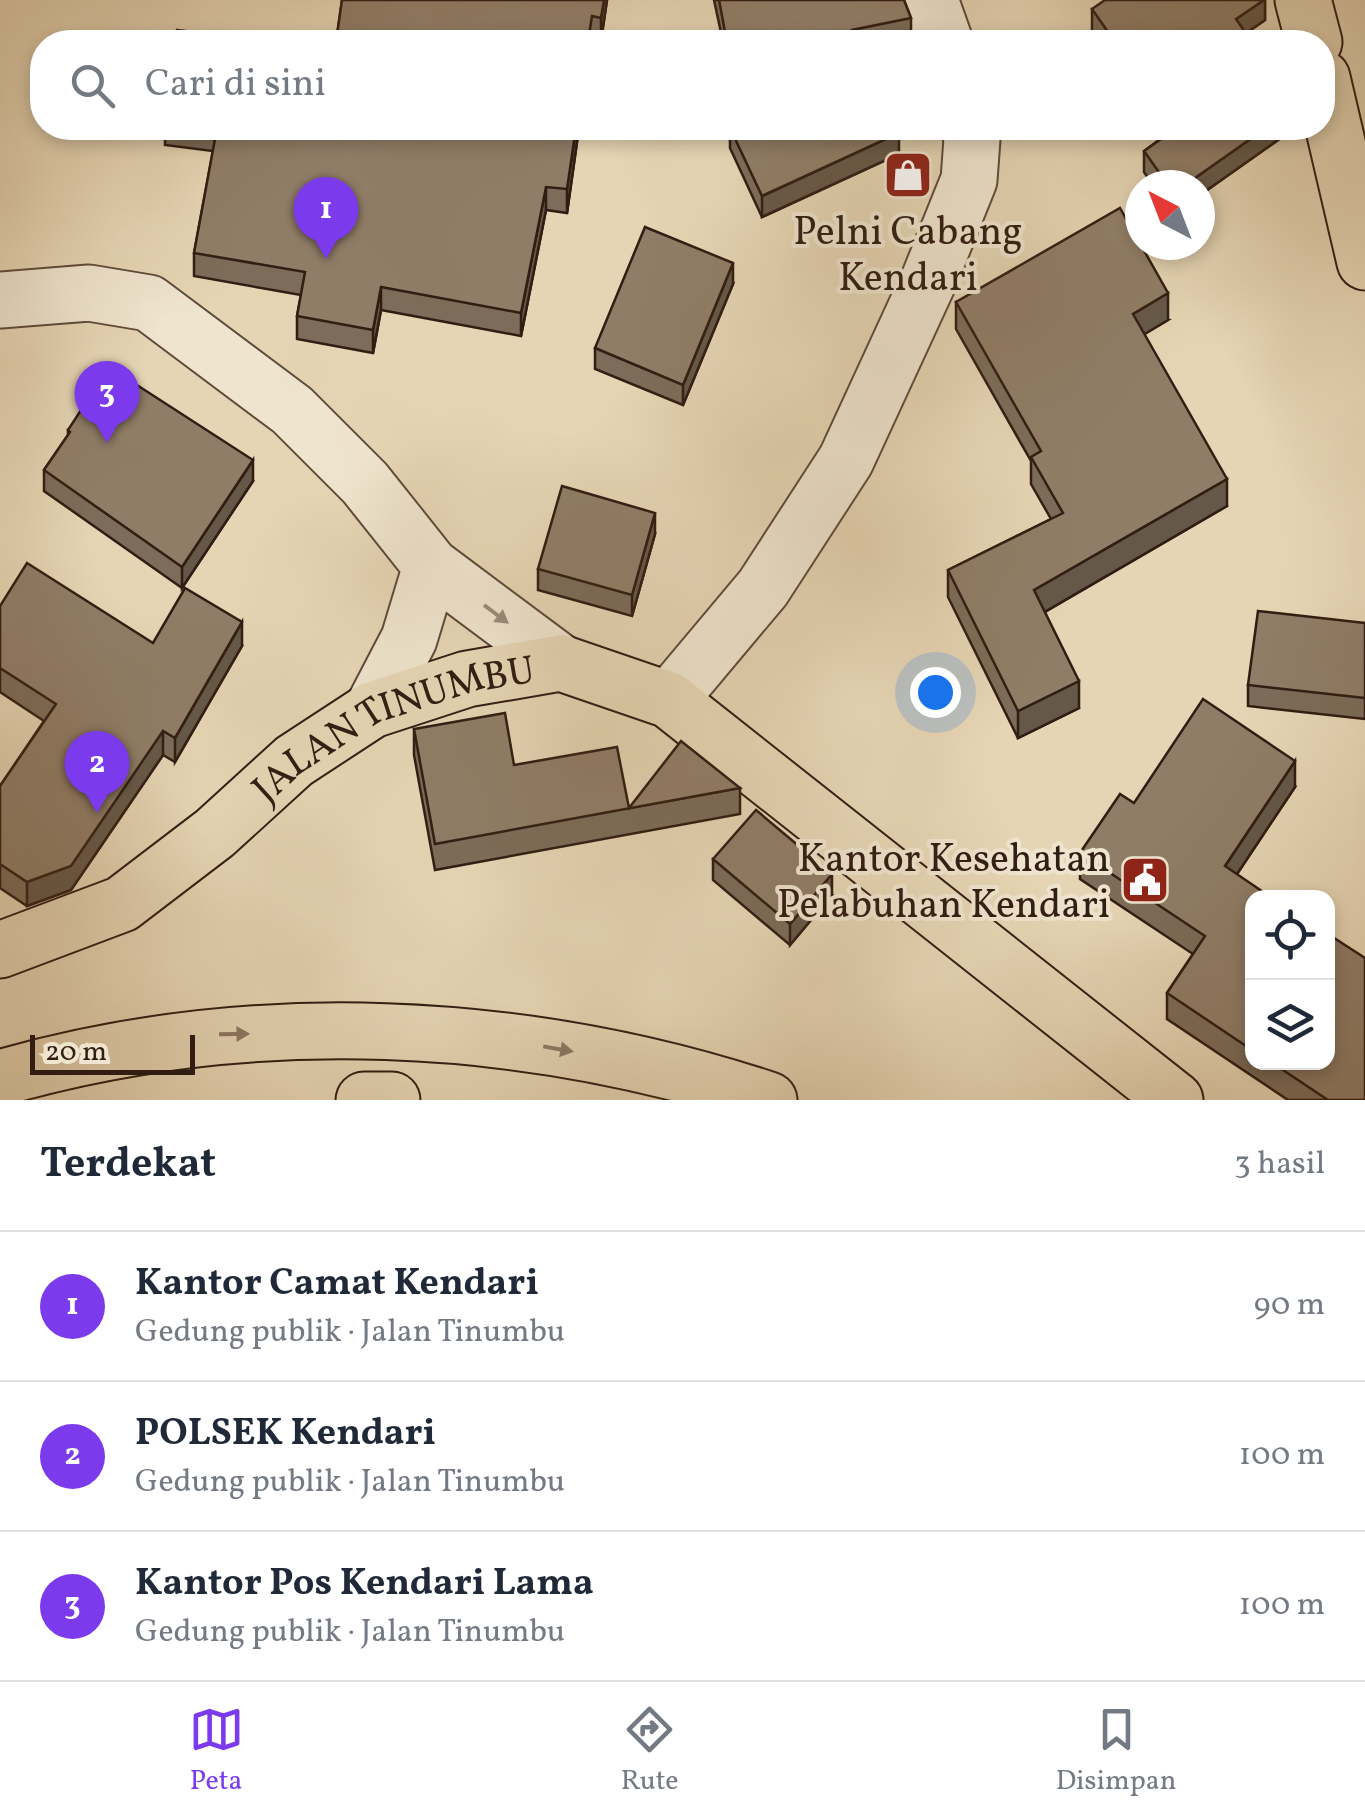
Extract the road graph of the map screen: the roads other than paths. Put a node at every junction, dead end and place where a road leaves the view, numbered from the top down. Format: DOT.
graph roads {
  1 [pos="930,0"];
  2 [pos="1303,0"];
  3 [pos="941,30"];
  4 [pos="1311,30"];
  5 [pos="1335,134"];
  6 [pos="972,140"];
  7 [pos="1365,262"];
  8 [pos="0,300"];
  9 [pos="431,566"];
  10 [pos="561,663"];
  11 [pos="669,700"];
  12 [pos="372,710"];
  13 [pos="0,950"];
  14 [pos="0,1078"];
  15 [pos="364,1100"];
  16 [pos="392,1100"];
  17 [pos="769,1100"];
  18 [pos="1175,1100"];
  1 -- 3 [label="street"];
  2 -- 4 [label="main road"];
  5 -- 7 [label="main road"];
  6 -- 11 [label="street"];
  8 -- 9 [label="street"];
  9 -- 10 [label="street, one-way"];
  9 -- 12 [label="street"];
  10 -- 11 [label="main road, JALAN TINUMBU"];
  10 -- 12 [label="main road, JALAN TINUMBU"];
  11 -- 18 [label="main road, JALAN TINUMBU"];
  12 -- 13 [label="main road, JALAN TINUMBU"];
  14 -- 17 [label="main road, one-way"];
  15 -- 16 [label="main road"];
}
